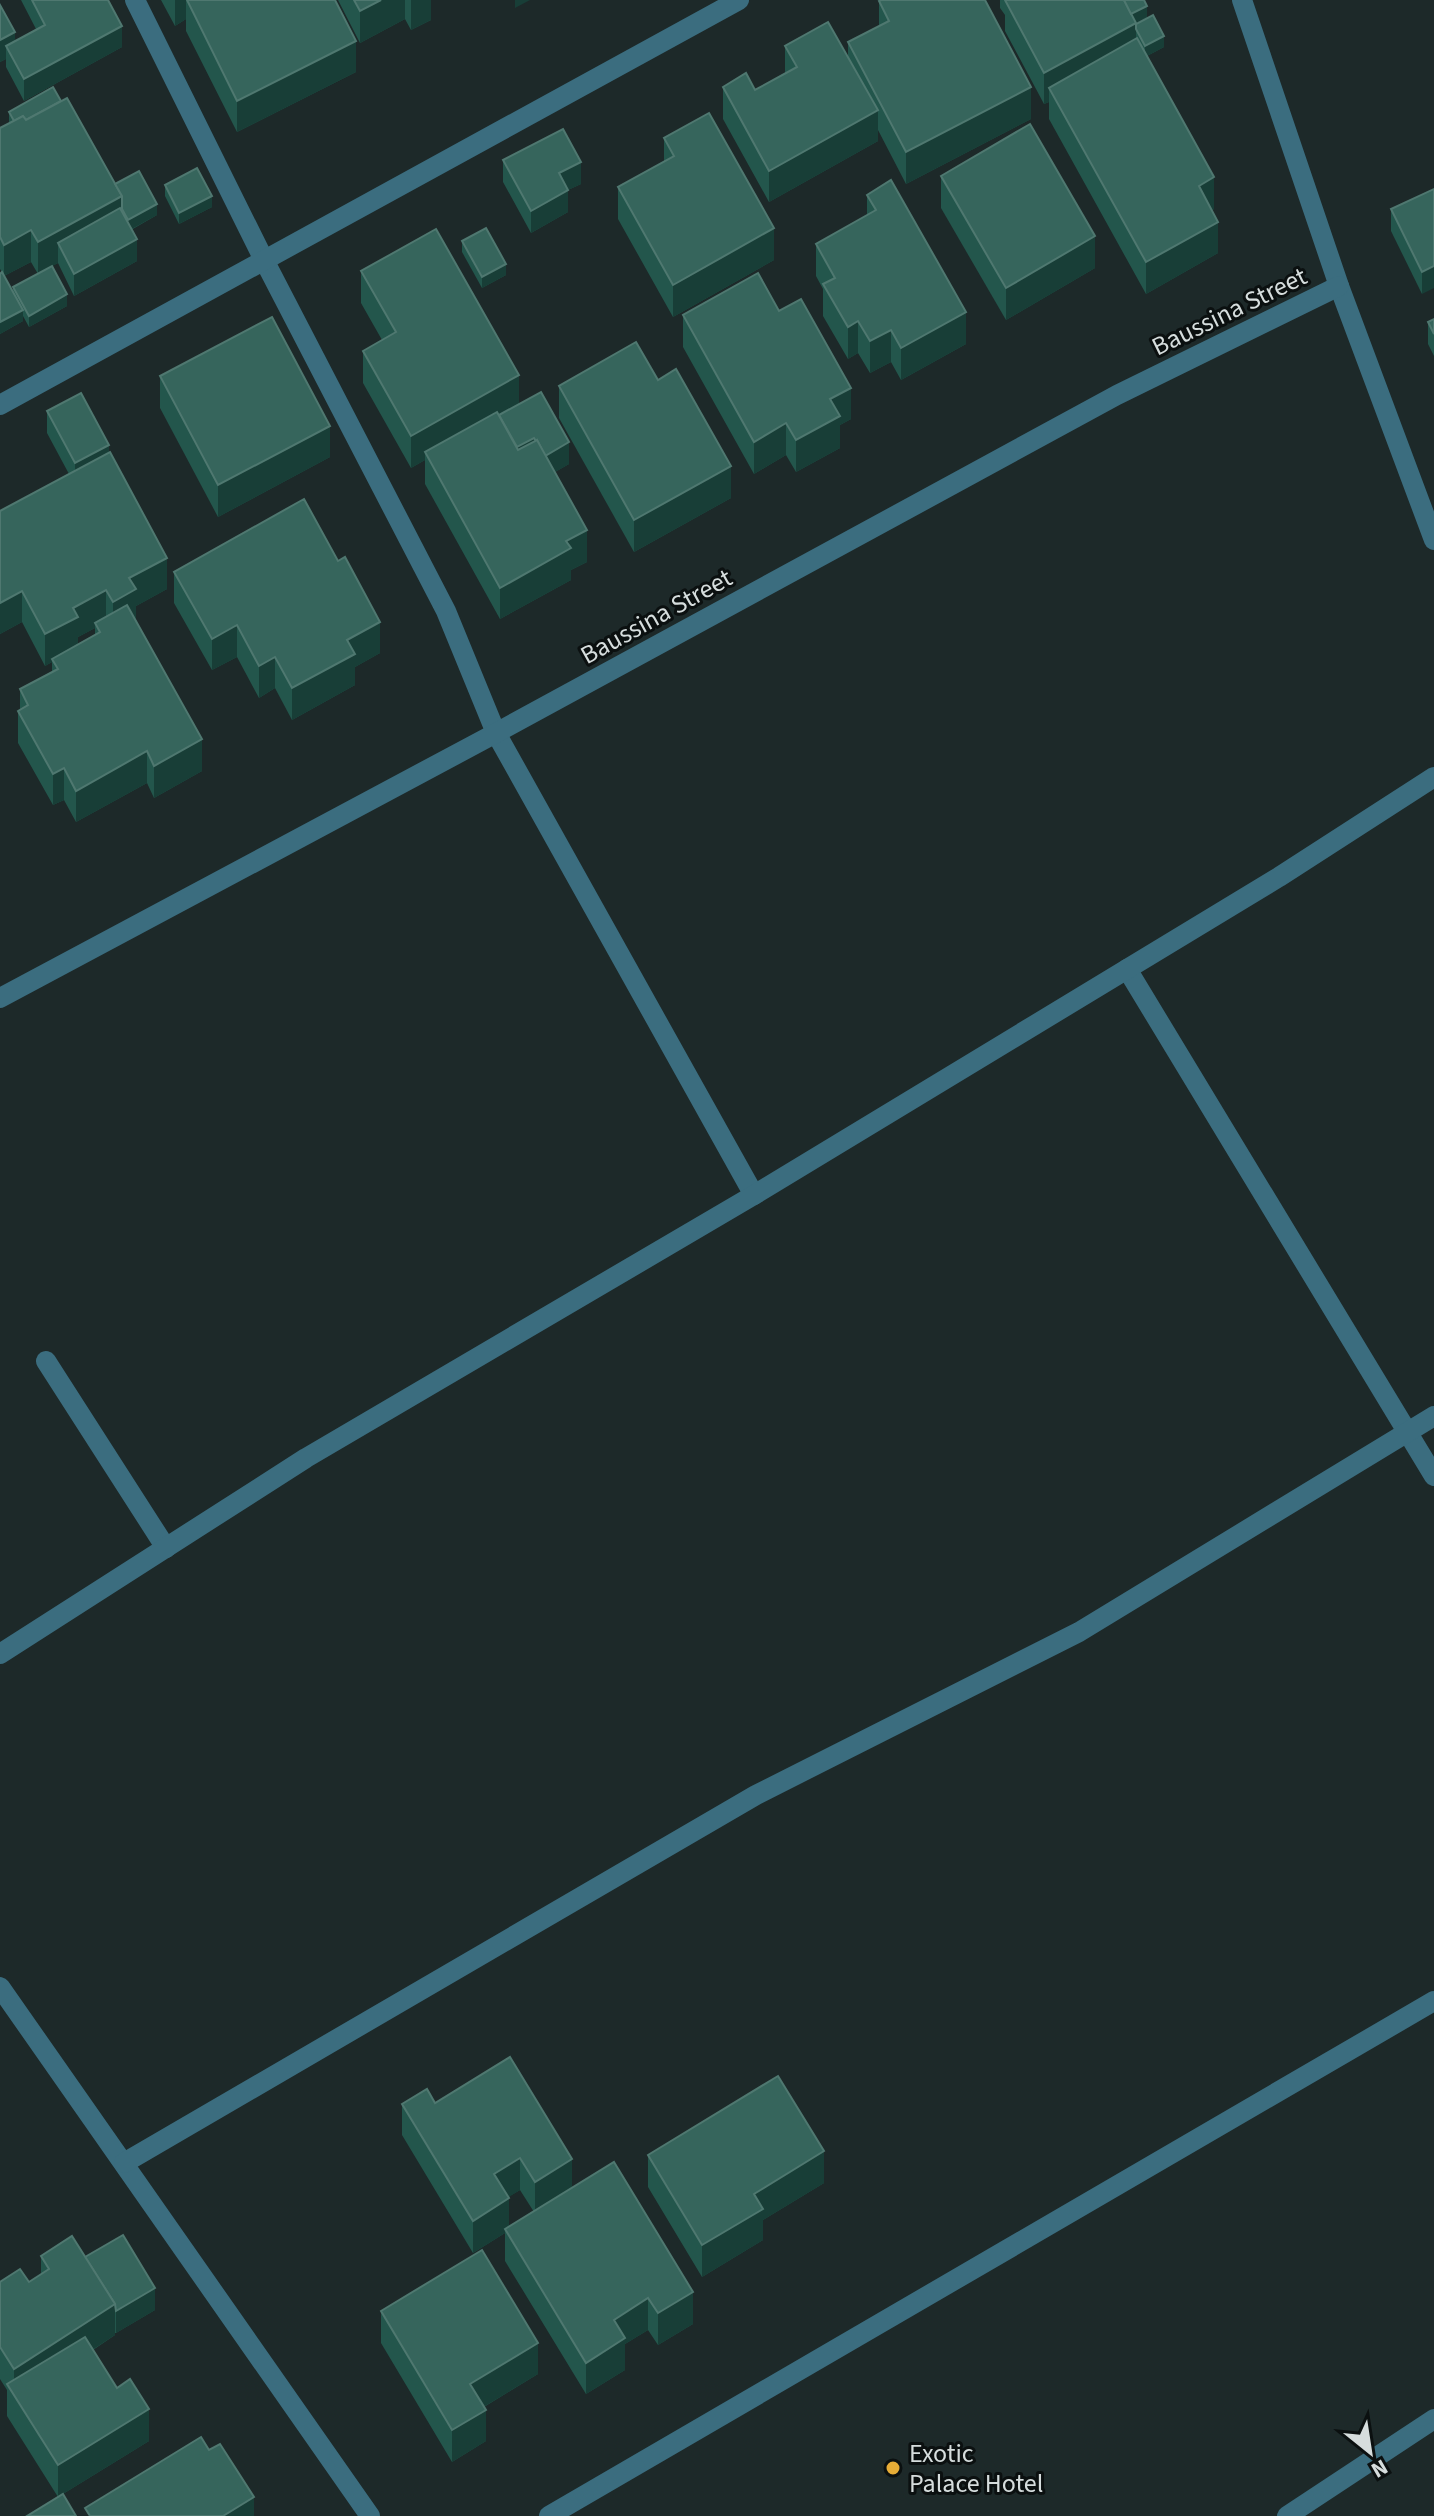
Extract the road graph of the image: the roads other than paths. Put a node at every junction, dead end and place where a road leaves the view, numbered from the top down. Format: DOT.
graph roads {
  1 [pos="135,0"];
  2 [pos="739,0"];
  3 [pos="1242,0"];
  4 [pos="264,260"];
  5 [pos="1339,286"];
  6 [pos="0,405"];
  7 [pos="1434,540"];
  8 [pos="496,733"];
  9 [pos="1434,777"];
  10 [pos="1127,969"];
  11 [pos="0,998"];
  12 [pos="754,1195"];
  13 [pos="46,1361"];
  14 [pos="1434,1416"];
  15 [pos="1409,1431"];
  16 [pos="1434,1476"];
  17 [pos="166,1548"];
  18 [pos="0,1654"];
  19 [pos="0,1987"];
  20 [pos="1434,2001"];
  21 [pos="124,2163"];
  22 [pos="1434,2419"];
  23 [pos="370,2516"];
  24 [pos="549,2516"];
  25 [pos="1287,2516"];
  1 -- 4 [label="street"];
  2 -- 4 [label="street"];
  3 -- 5 [label="street"];
  4 -- 6 [label="street"];
  4 -- 8 [label="street"];
  5 -- 7 [label="street"];
  5 -- 8 [label="street, Baussina Street"];
  8 -- 11 [label="street, Baussina Street"];
  8 -- 12 [label="street"];
  9 -- 10 [label="street"];
  10 -- 12 [label="street"];
  10 -- 15 [label="street"];
  12 -- 17 [label="street"];
  13 -- 17 [label="street"];
  14 -- 15 [label="street"];
  15 -- 16 [label="street"];
  15 -- 21 [label="street"];
  17 -- 18 [label="street"];
  19 -- 21 [label="street"];
  20 -- 24 [label="street"];
  21 -- 23 [label="street"];
  22 -- 25 [label="street"];
}
